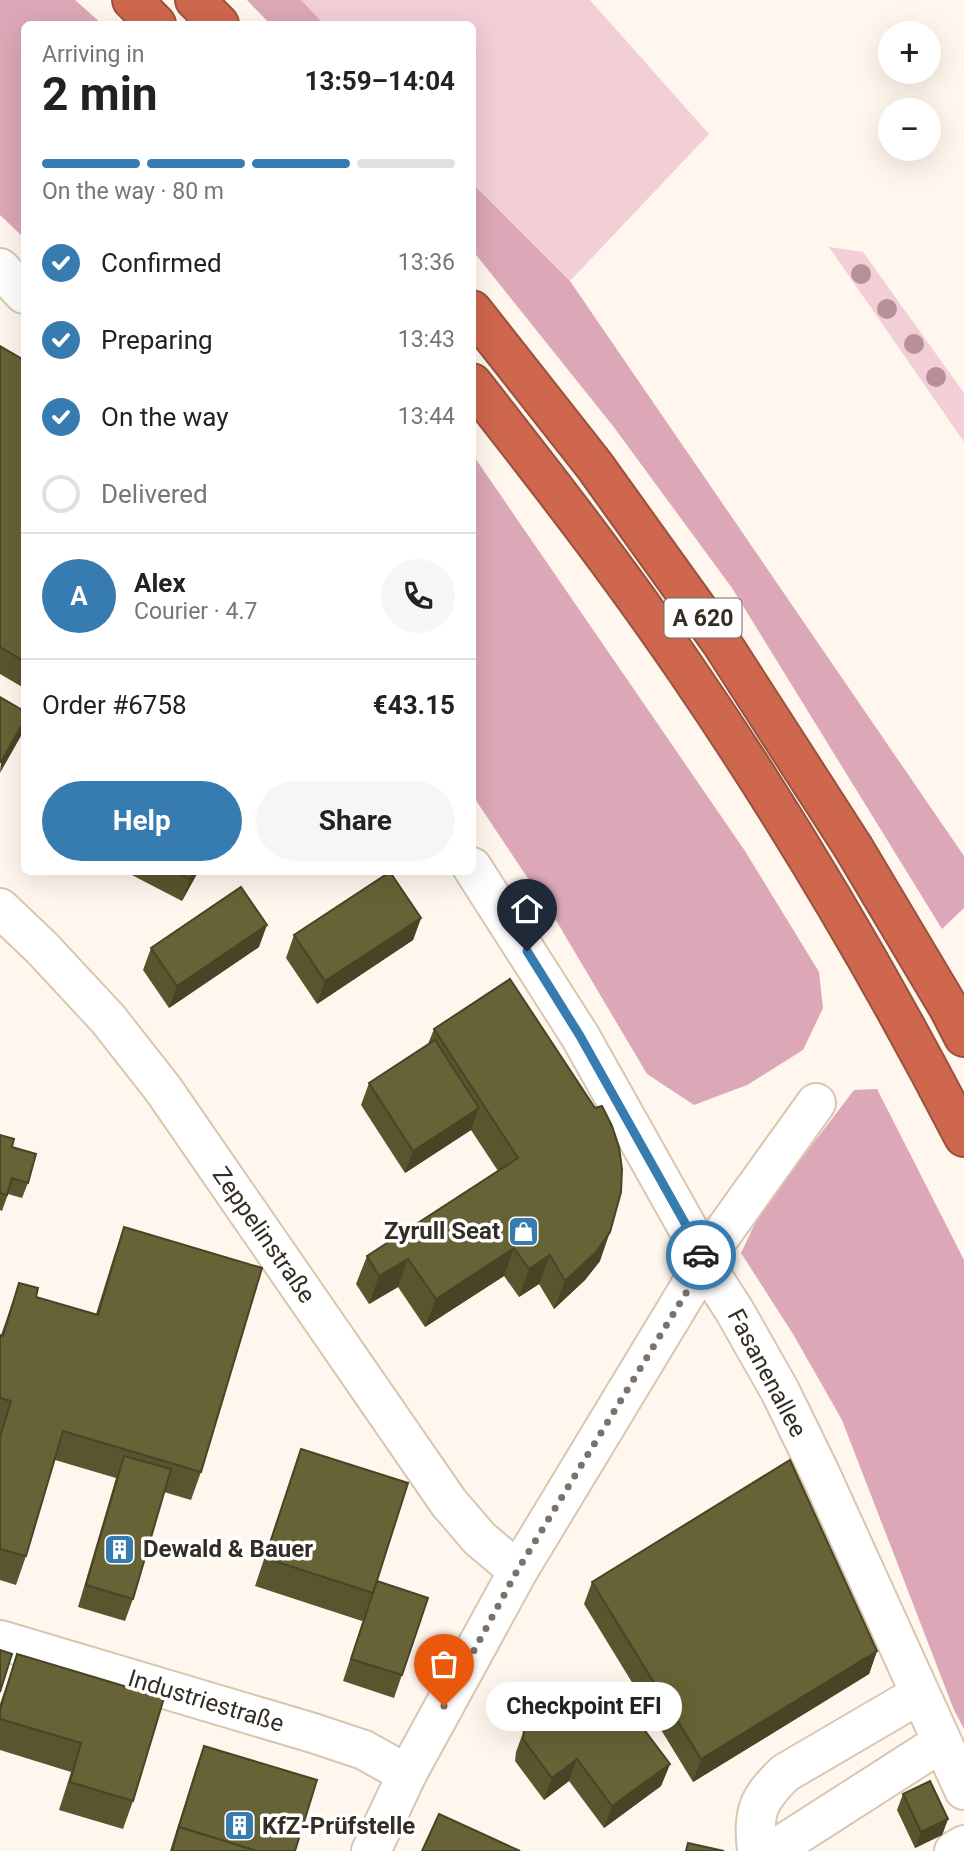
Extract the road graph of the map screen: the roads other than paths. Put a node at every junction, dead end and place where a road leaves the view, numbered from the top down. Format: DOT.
graph roads {
  1 [pos="132,0"];
  2 [pos="195,0"];
  3 [pos="153,21"];
  4 [pos="216,21"];
  5 [pos="0,268"];
  6 [pos="21,291"];
  7 [pos="476,315"];
  8 [pos="476,388"];
  9 [pos="476,873"];
  10 [pos="0,908"];
  11 [pos="957,1022"];
  12 [pos="816,1103"];
  13 [pos="964,1137"];
  14 [pos="701,1259"];
  15 [pos="517,1571"];
  16 [pos="0,1640"];
  17 [pos="920,1694"];
  18 [pos="942,1742"];
  19 [pos="407,1774"];
  20 [pos="964,1790"];
  21 [pos="964,1844"];
  22 [pos="371,1851"];
  23 [pos="757,1851"];
  24 [pos="772,1851"];
  25 [pos="954,1851"];
  1 -- 3 [label="highway"];
  2 -- 4 [label="highway"];
  5 -- 6 [label="street"];
  7 -- 11 [label="highway, A 620"];
  8 -- 13 [label="highway, A 620"];
  9 -- 14 [label="street, Fasanenallee"];
  10 -- 15 [label="street, Zeppelinstraße"];
  12 -- 14 [label="street"];
  14 -- 15 [label="street"];
  14 -- 17 [label="street, Fasanenallee"];
  15 -- 19 [label="street"];
  16 -- 19 [label="street, Industriestraße"];
  17 -- 18 [label="street, Fasanenallee"];
  17 -- 23 [label="street"];
  18 -- 20 [label="street, Fasanenallee"];
  18 -- 24 [label="street"];
  19 -- 22 [label="street"];
  21 -- 25 [label="street"];
}
